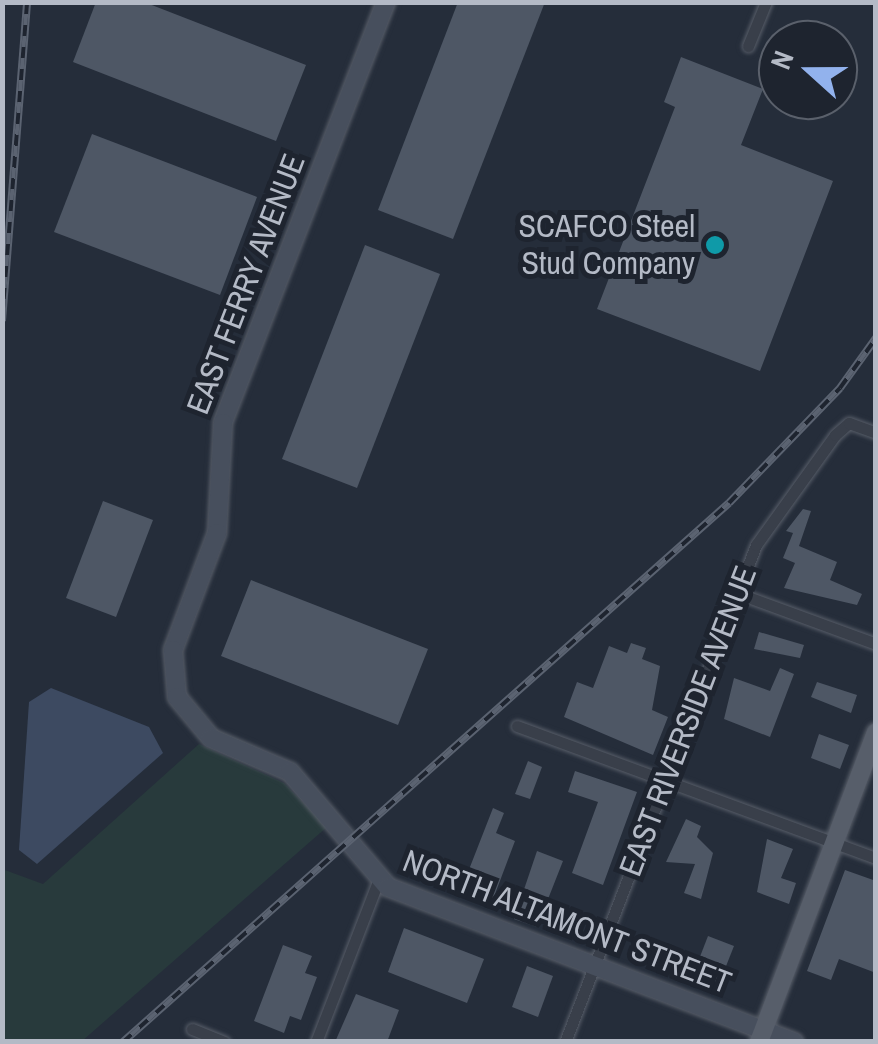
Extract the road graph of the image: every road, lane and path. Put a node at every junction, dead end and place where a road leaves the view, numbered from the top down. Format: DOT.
graph roads {
  1 [pos="386,2"];
  2 [pos="766,2"];
  3 [pos="748,46"];
  4 [pos="876,432"];
  5 [pos="737,593"];
  6 [pos="876,644"];
  7 [pos="181,706"];
  8 [pos="517,726"];
  9 [pos="876,732"];
  10 [pos="666,780"];
  11 [pos="834,843"];
  12 [pos="876,858"];
  13 [pos="378,881"];
  14 [pos="594,966"];
  15 [pos="192,1030"];
  16 [pos="761,1036"];
  17 [pos="224,1042"];
  18 [pos="316,1042"];
  19 [pos="565,1042"];
  20 [pos="794,1042"];
  1 -- 7 [label="street, EAST FERRY AVENUE"];
  2 -- 3 [label="street"];
  4 -- 5 [label="street, EAST RIVERSIDE AVENUE"];
  5 -- 6 [label="street"];
  5 -- 10 [label="street, EAST RIVERSIDE AVENUE"];
  7 -- 13 [label="street, NORTH ALTAMONT STREET"];
  8 -- 10 [label="street"];
  9 -- 11 [label="main road"];
  10 -- 11 [label="street"];
  10 -- 14 [label="street, EAST RIVERSIDE AVENUE"];
  11 -- 12 [label="street"];
  11 -- 16 [label="main road"];
  13 -- 14 [label="street, NORTH ALTAMONT STREET"];
  13 -- 18 [label="street"];
  14 -- 16 [label="street, NORTH ALTAMONT STREET"];
  14 -- 19 [label="street, EAST RIVERSIDE AVENUE"];
  15 -- 17 [label="street"];
  16 -- 20 [label="street, NORTH ALTAMONT STREET"];
}
